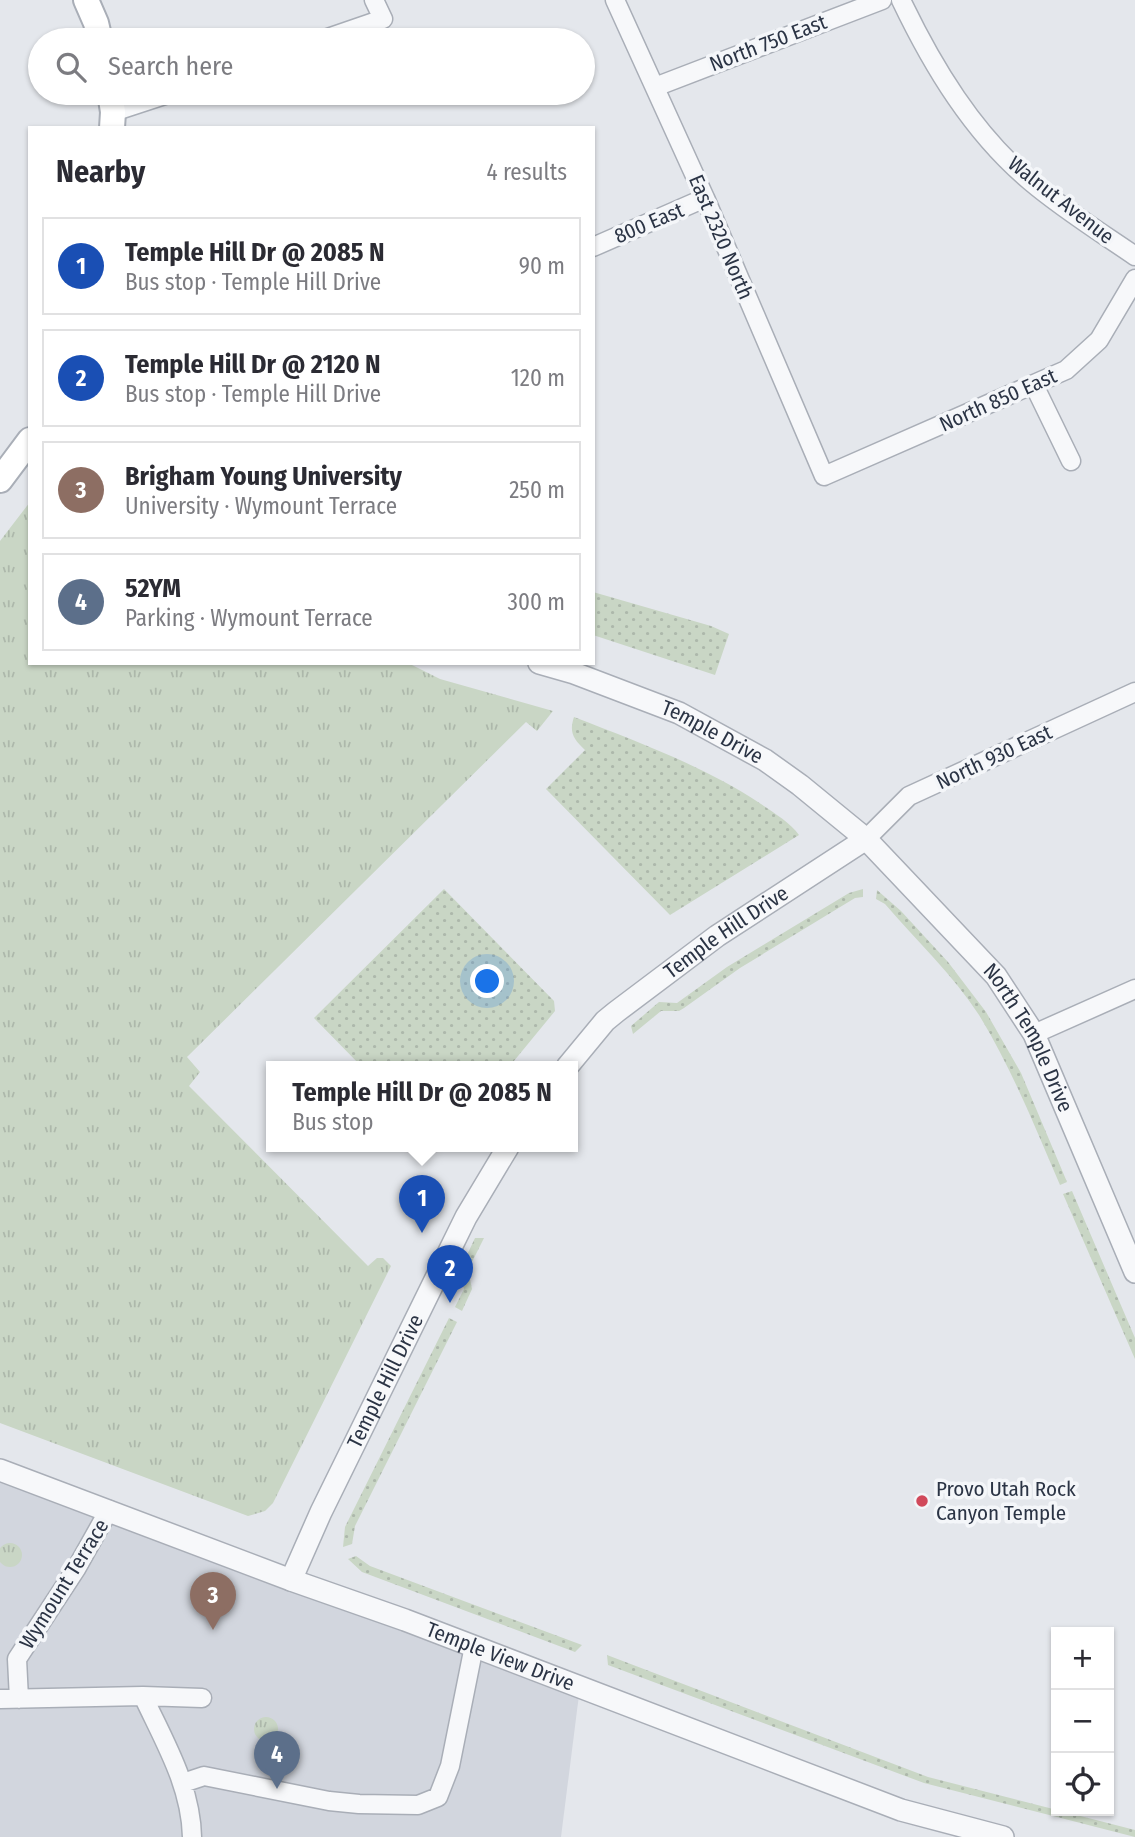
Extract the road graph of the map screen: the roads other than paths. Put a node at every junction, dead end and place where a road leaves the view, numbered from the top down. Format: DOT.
graph roads {
  1 [pos="86,0"];
  2 [pos="374,0"];
  3 [pos="615,0"];
  4 [pos="882,0"];
  5 [pos="901,0"];
  6 [pos="97,28"];
  7 [pos="357,28"];
  8 [pos="655,87"];
  9 [pos="132,105"];
  10 [pos="112,111"];
  11 [pos="705,198"];
  12 [pos="595,246"];
  13 [pos="1135,256"];
  14 [pos="1135,279"];
  15 [pos="1034,385"];
  16 [pos="28,443"];
  17 [pos="1071,461"];
  18 [pos="824,476"];
  19 [pos="0,480"];
  20 [pos="546,665"];
  21 [pos="1135,692"];
  22 [pos="866,839"];
  23 [pos="1135,989"];
  24 [pos="1034,1034"];
  25 [pos="572,1061"];
  26 [pos="505,1152"];
  27 [pos="1134,1265"];
  28 [pos="0,1470"];
  29 [pos="109,1510"];
  30 [pos="291,1580"];
  31 [pos="474,1646"];
  32 [pos="143,1696"];
  33 [pos="202,1698"];
  34 [pos="0,1699"];
  35 [pos="19,1699"];
  36 [pos="183,1783"];
  37 [pos="192,1837"];
  38 [pos="1003,1837"];
  1 -- 6 [label="main road"];
  2 -- 7 [label="street"];
  3 -- 8 [label="street, East 2320 North"];
  4 -- 8 [label="street, North 750 East"];
  5 -- 13 [label="street, Walnut Avenue"];
  8 -- 11 [label="street, East 2320 North"];
  9 -- 10 [label="street"];
  11 -- 12 [label="street, 800 East"];
  11 -- 18 [label="street, East 2320 North"];
  14 -- 15 [label="street, North 850 East"];
  15 -- 17 [label="street"];
  15 -- 18 [label="street, North 850 East"];
  16 -- 19 [label="main road"];
  20 -- 22 [label="street, Temple Drive"];
  21 -- 22 [label="street, North 930 East"];
  22 -- 24 [label="street, North Temple Drive"];
  22 -- 25 [label="street, Temple Hill Drive"];
  23 -- 24 [label="street"];
  24 -- 27 [label="street, North Temple Drive"];
  26 -- 30 [label="street, Temple Hill Drive"];
  28 -- 29 [label="street, Temple View Drive"];
  29 -- 30 [label="street, Temple View Drive"];
  29 -- 35 [label="street, Wymount Terrace"];
  30 -- 31 [label="street, Temple View Drive"];
  31 -- 36 [label="street"];
  31 -- 38 [label="street, Temple View Drive"];
  32 -- 33 [label="street"];
  32 -- 35 [label="street"];
  32 -- 36 [label="street"];
  34 -- 35 [label="street"];
  36 -- 37 [label="street"];
}
